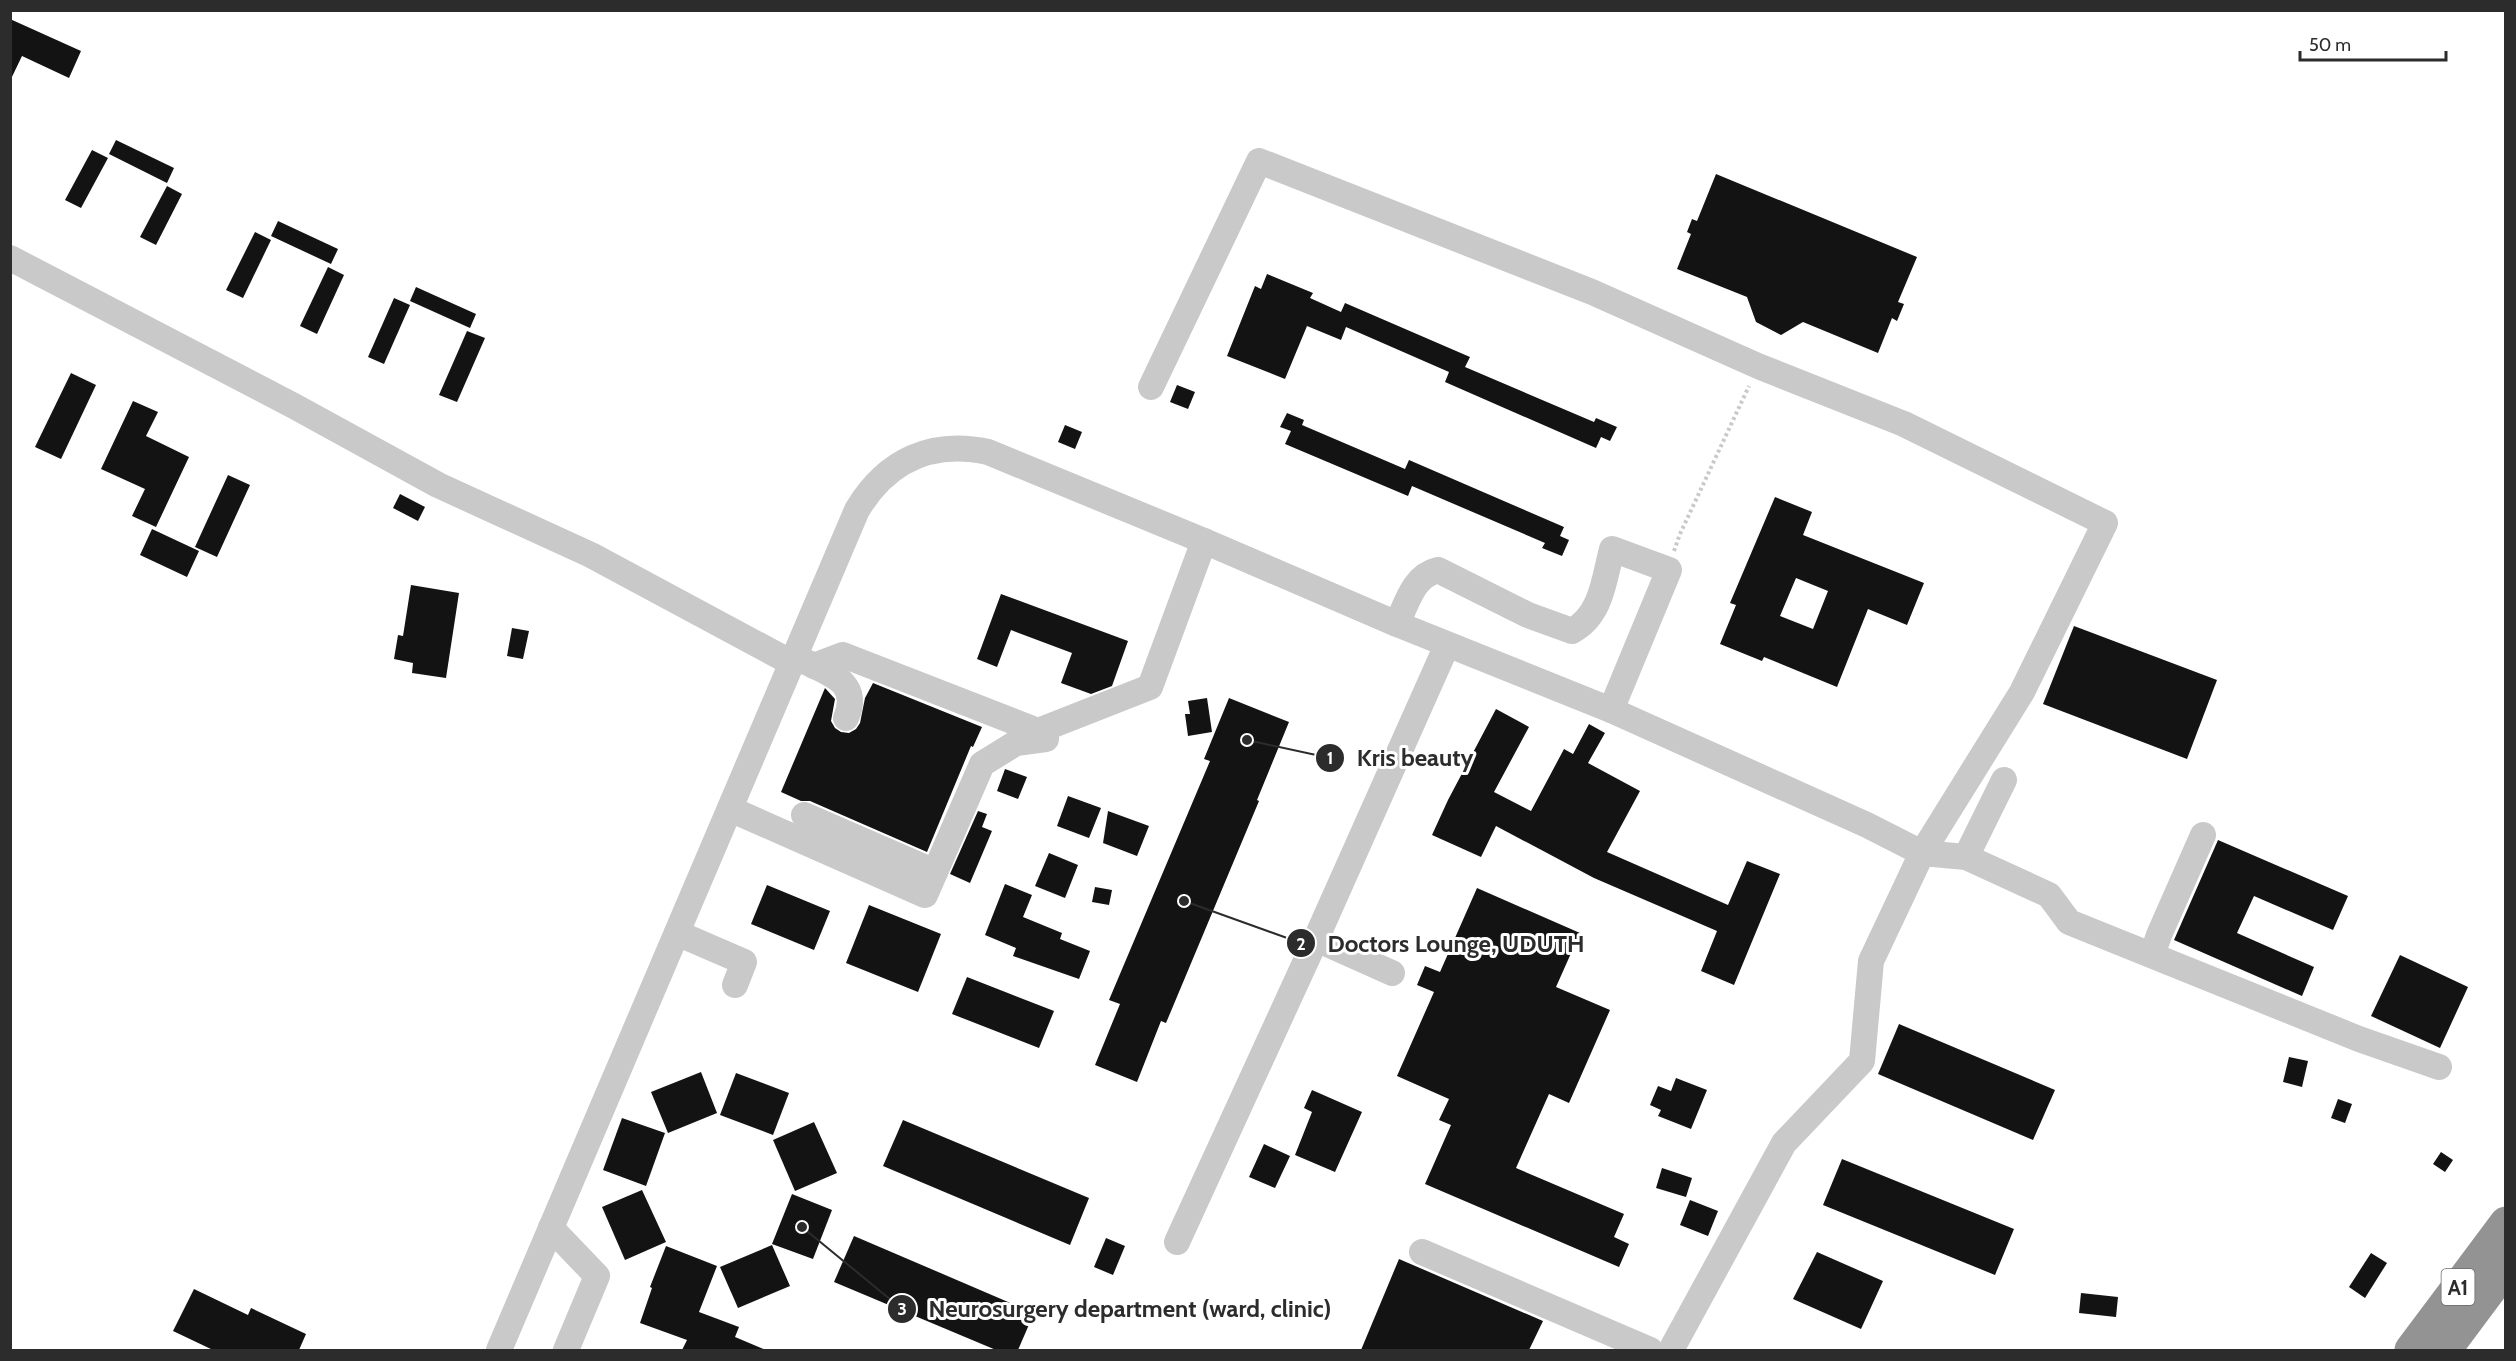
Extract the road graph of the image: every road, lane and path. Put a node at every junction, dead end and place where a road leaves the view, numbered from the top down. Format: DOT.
graph roads {
  1 [pos="10,258"];
  2 [pos="1758,366"];
  3 [pos="1151,387"];
  4 [pos="1680,534"];
  5 [pos="1204,541"];
  6 [pos="1397,624"];
  7 [pos="1447,645"];
  8 [pos="800,662"];
  9 [pos="1611,710"];
  10 [pos="846,718"];
  11 [pos="1045,728"];
  12 [pos="2004,780"];
  13 [pos="730,809"];
  14 [pos="804,815"];
  15 [pos="2203,835"];
  16 [pos="1922,853"];
  17 [pos="1966,857"];
  18 [pos="935,872"];
  19 [pos="677,933"];
  20 [pos="1317,939"];
  21 [pos="2152,955"];
  22 [pos="1392,973"];
  23 [pos="735,985"];
  24 [pos="2439,1067"];
  25 [pos="2505,1223"];
  26 [pos="551,1228"];
  27 [pos="1177,1242"];
  28 [pos="1422,1252"];
  29 [pos="2505,1268"];
  30 [pos="499,1350"];
  31 [pos="566,1350"];
  32 [pos="1650,1350"];
  33 [pos="1671,1350"];
  34 [pos="2411,1350"];
  35 [pos="2445,1350"];
  1 -- 8 [label="street"];
  2 -- 3 [label="street"];
  2 -- 4 [label="path"];
  2 -- 16 [label="street"];
  5 -- 6 [label="street"];
  5 -- 8 [label="street"];
  5 -- 11 [label="street"];
  6 -- 7 [label="street"];
  6 -- 9 [label="street"];
  7 -- 9 [label="street"];
  7 -- 20 [label="street"];
  8 -- 10 [label="street"];
  8 -- 11 [label="street"];
  8 -- 13 [label="street"];
  9 -- 16 [label="street"];
  11 -- 18 [label="street"];
  12 -- 17 [label="street"];
  13 -- 18 [label="street"];
  13 -- 19 [label="street"];
  14 -- 18 [label="street"];
  15 -- 21 [label="street"];
  16 -- 17 [label="street"];
  16 -- 33 [label="street"];
  17 -- 21 [label="street"];
  19 -- 23 [label="street"];
  19 -- 26 [label="street"];
  20 -- 22 [label="street"];
  20 -- 27 [label="street"];
  21 -- 24 [label="street"];
  25 -- 34 [label="highway, A1"];
  26 -- 30 [label="street"];
  26 -- 31 [label="street"];
  28 -- 32 [label="street"];
  29 -- 35 [label="highway, A1"];
}
